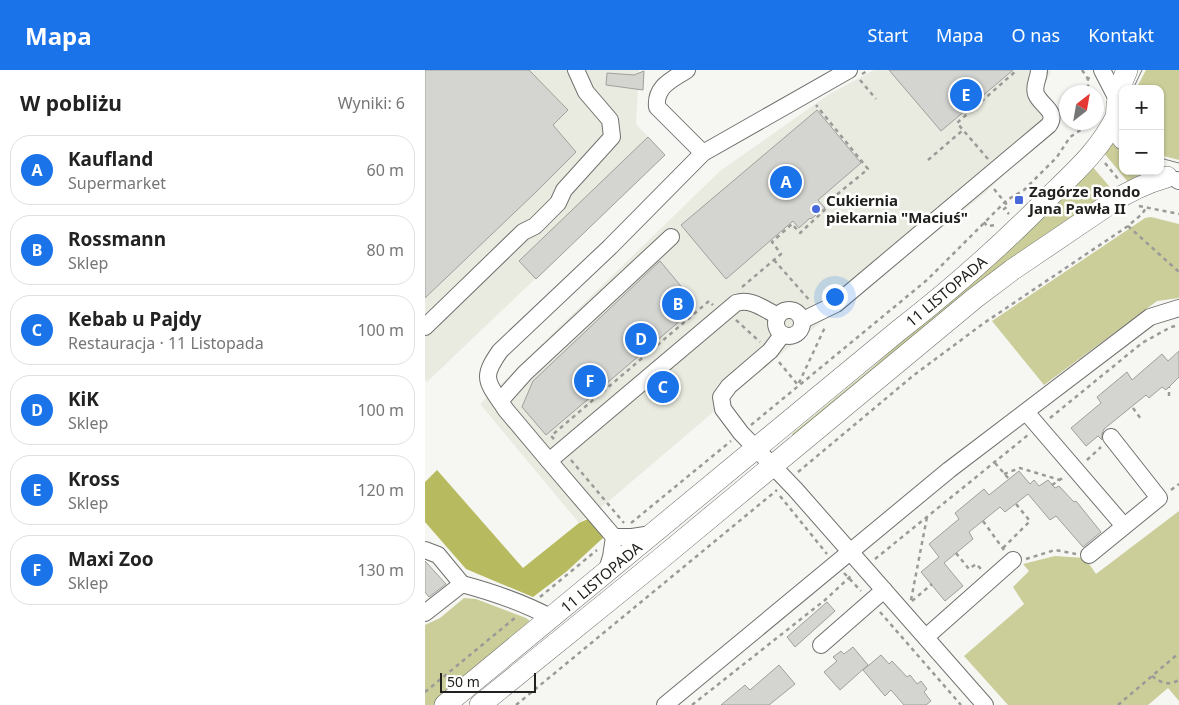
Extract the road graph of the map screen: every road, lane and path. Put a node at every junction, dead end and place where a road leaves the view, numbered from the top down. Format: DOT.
graph roads {
  1 [pos="576,70"];
  2 [pos="687,70"];
  3 [pos="1017,70"];
  4 [pos="1039,70"];
  5 [pos="1082,70"];
  6 [pos="1127,70"];
  7 [pos="853,73"];
  8 [pos="1096,73"];
  9 [pos="1088,80"];
  10 [pos="1089,85"];
  11 [pos="876,99"];
  12 [pos="817,106"];
  13 [pos="1117,108"];
  14 [pos="963,130"];
  15 [pos="1082,130"];
  16 [pos="1077,133"];
  17 [pos="1119,133"];
  18 [pos="1080,137"];
  19 [pos="703,154"];
  20 [pos="1100,157"];
  21 [pos="928,160"];
  22 [pos="987,165"];
  23 [pos="1171,178"];
  24 [pos="1123,186"];
  25 [pos="1004,200"];
  26 [pos="1136,203"];
  27 [pos="1146,208"];
  28 [pos="1179,214"];
  29 [pos="1010,215"];
  30 [pos="984,222"];
  31 [pos="1001,225"];
  32 [pos="1128,226"];
  33 [pos="671,237"];
  34 [pos="774,260"];
  35 [pos="1179,272"];
  36 [pos="738,290"];
  37 [pos="1179,308"];
  38 [pos="823,312"];
  39 [pos="722,314"];
  40 [pos="779,316"];
  41 [pos="803,320"];
  42 [pos="1179,325"];
  43 [pos="425,327"];
  44 [pos="782,334"];
  45 [pos="770,352"];
  46 [pos="798,386"];
  47 [pos="1169,387"];
  48 [pos="1169,396"];
  49 [pos="500,401"];
  50 [pos="1133,408"];
  51 [pos="1026,412"];
  52 [pos="1141,419"];
  53 [pos="1038,427"];
  54 [pos="741,433"];
  55 [pos="1111,438"];
  56 [pos="756,448"];
  57 [pos="549,461"];
  58 [pos="995,463"];
  59 [pos="773,466"];
  60 [pos="1004,474"];
  61 [pos="1009,479"];
  62 [pos="1059,480"];
  63 [pos="788,482"];
  64 [pos="1016,504"];
  65 [pos="927,517"];
  66 [pos="983,521"];
  67 [pos="1124,526"];
  68 [pos="652,534"];
  69 [pos="614,537"];
  70 [pos="425,550"];
  71 [pos="849,552"];
  72 [pos="956,553"];
  73 [pos="1008,554"];
  74 [pos="1089,555"];
  75 [pos="863,567"];
  76 [pos="606,573"];
  77 [pos="990,580"];
  78 [pos="462,584"];
  79 [pos="932,584"];
  80 [pos="884,590"];
  81 [pos="528,607"];
  82 [pos="425,613"];
  83 [pos="551,618"];
  84 [pos="565,634"];
  85 [pos="927,637"];
  86 [pos="821,645"];
  87 [pos="1179,653"];
  88 [pos="1152,676"];
  89 [pos="1179,680"];
  90 [pos="425,692"];
  91 [pos="445,705"];
  92 [pos="479,705"];
  93 [pos="516,705"];
  94 [pos="665,705"];
  95 [pos="692,705"];
  96 [pos="985,705"];
  97 [pos="1117,705"];
  1 -- 43 [label="street"];
  2 -- 19 [label="street"];
  3 -- 14 [label="path"];
  4 -- 38 [label="street"];
  5 -- 9 [label="path"];
  6 -- 13 [label="main road"];
  7 -- 11 [label="path"];
  7 -- 19 [label="street"];
  8 -- 9 [label="path"];
  8 -- 13 [label="street"];
  9 -- 10 [label="path"];
  12 -- 34 [label="path"];
  13 -- 17 [label="main road"];
  13 -- 56 [label="main road, 11 LISTOPADA"];
  14 -- 21 [label="path"];
  14 -- 22 [label="path"];
  15 -- 16 [label="path"];
  16 -- 18 [label="path"];
  16 -- 25 [label="path"];
  19 -- 49 [label="street"];
  20 -- 24 [label="path"];
  23 -- 59 [label="main road, 11 LISTOPADA"];
  25 -- 29 [label="path"];
  25 -- 30 [label="path"];
  26 -- 27 [label="path"];
  27 -- 28 [label="path"];
  27 -- 32 [label="path"];
  30 -- 31 [label="path"];
  30 -- 46 [label="path"];
  32 -- 35 [label="path"];
  32 -- 63 [label="path"];
  33 -- 49 [label="street"];
  34 -- 36 [label="path"];
  34 -- 38 [label="path"];
  37 -- 51 [label="street"];
  38 -- 41 [label="street"];
  38 -- 46 [label="path"];
  39 -- 40 [label="street"];
  39 -- 45 [label="path"];
  39 -- 57 [label="street"];
  40 -- 41 [label="street"];
  40 -- 44 [label="street"];
  41 -- 44 [label="street"];
  42 -- 53 [label="path"];
  44 -- 45 [label="street"];
  45 -- 46 [label="path"];
  45 -- 54 [label="street"];
  46 -- 54 [label="path"];
  47 -- 48 [label="path"];
  49 -- 57 [label="street"];
  50 -- 52 [label="path"];
  51 -- 53 [label="street"];
  51 -- 71 [label="street"];
  53 -- 58 [label="path"];
  53 -- 67 [label="street"];
  54 -- 56 [label="street"];
  54 -- 69 [label="path"];
  55 -- 67 [label="street"];
  56 -- 59 [label="street"];
  56 -- 68 [label="main road, 11 LISTOPADA"];
  57 -- 69 [label="street"];
  58 -- 60 [label="path"];
  58 -- 65 [label="path"];
  59 -- 63 [label="street"];
  59 -- 84 [label="main road, 11 LISTOPADA"];
  60 -- 61 [label="path"];
  60 -- 62 [label="path"];
  63 -- 71 [label="street"];
  63 -- 93 [label="path"];
  64 -- 73 [label="path"];
  65 -- 75 [label="path"];
  65 -- 79 [label="path"];
  66 -- 73 [label="path"];
  67 -- 74 [label="street"];
  68 -- 69 [label="street"];
  68 -- 76 [label="main road, 11 LISTOPADA"];
  69 -- 76 [label="street"];
  69 -- 81 [label="path"];
  70 -- 78 [label="street"];
  71 -- 75 [label="street"];
  71 -- 94 [label="street"];
  72 -- 77 [label="path"];
  73 -- 74 [label="path"];
  73 -- 77 [label="street"];
  75 -- 80 [label="street"];
  75 -- 95 [label="path"];
  76 -- 83 [label="main road, 11 LISTOPADA"];
  77 -- 85 [label="street"];
  78 -- 81 [label="street"];
  78 -- 82 [label="street"];
  80 -- 85 [label="street"];
  80 -- 86 [label="street"];
  81 -- 83 [label="street"];
  81 -- 90 [label="path"];
  83 -- 84 [label="main road"];
  83 -- 91 [label="main road, 11 LISTOPADA"];
  84 -- 92 [label="main road, 11 LISTOPADA"];
  85 -- 96 [label="street"];
  87 -- 88 [label="path"];
  88 -- 89 [label="path"];
  88 -- 97 [label="path"];
}
